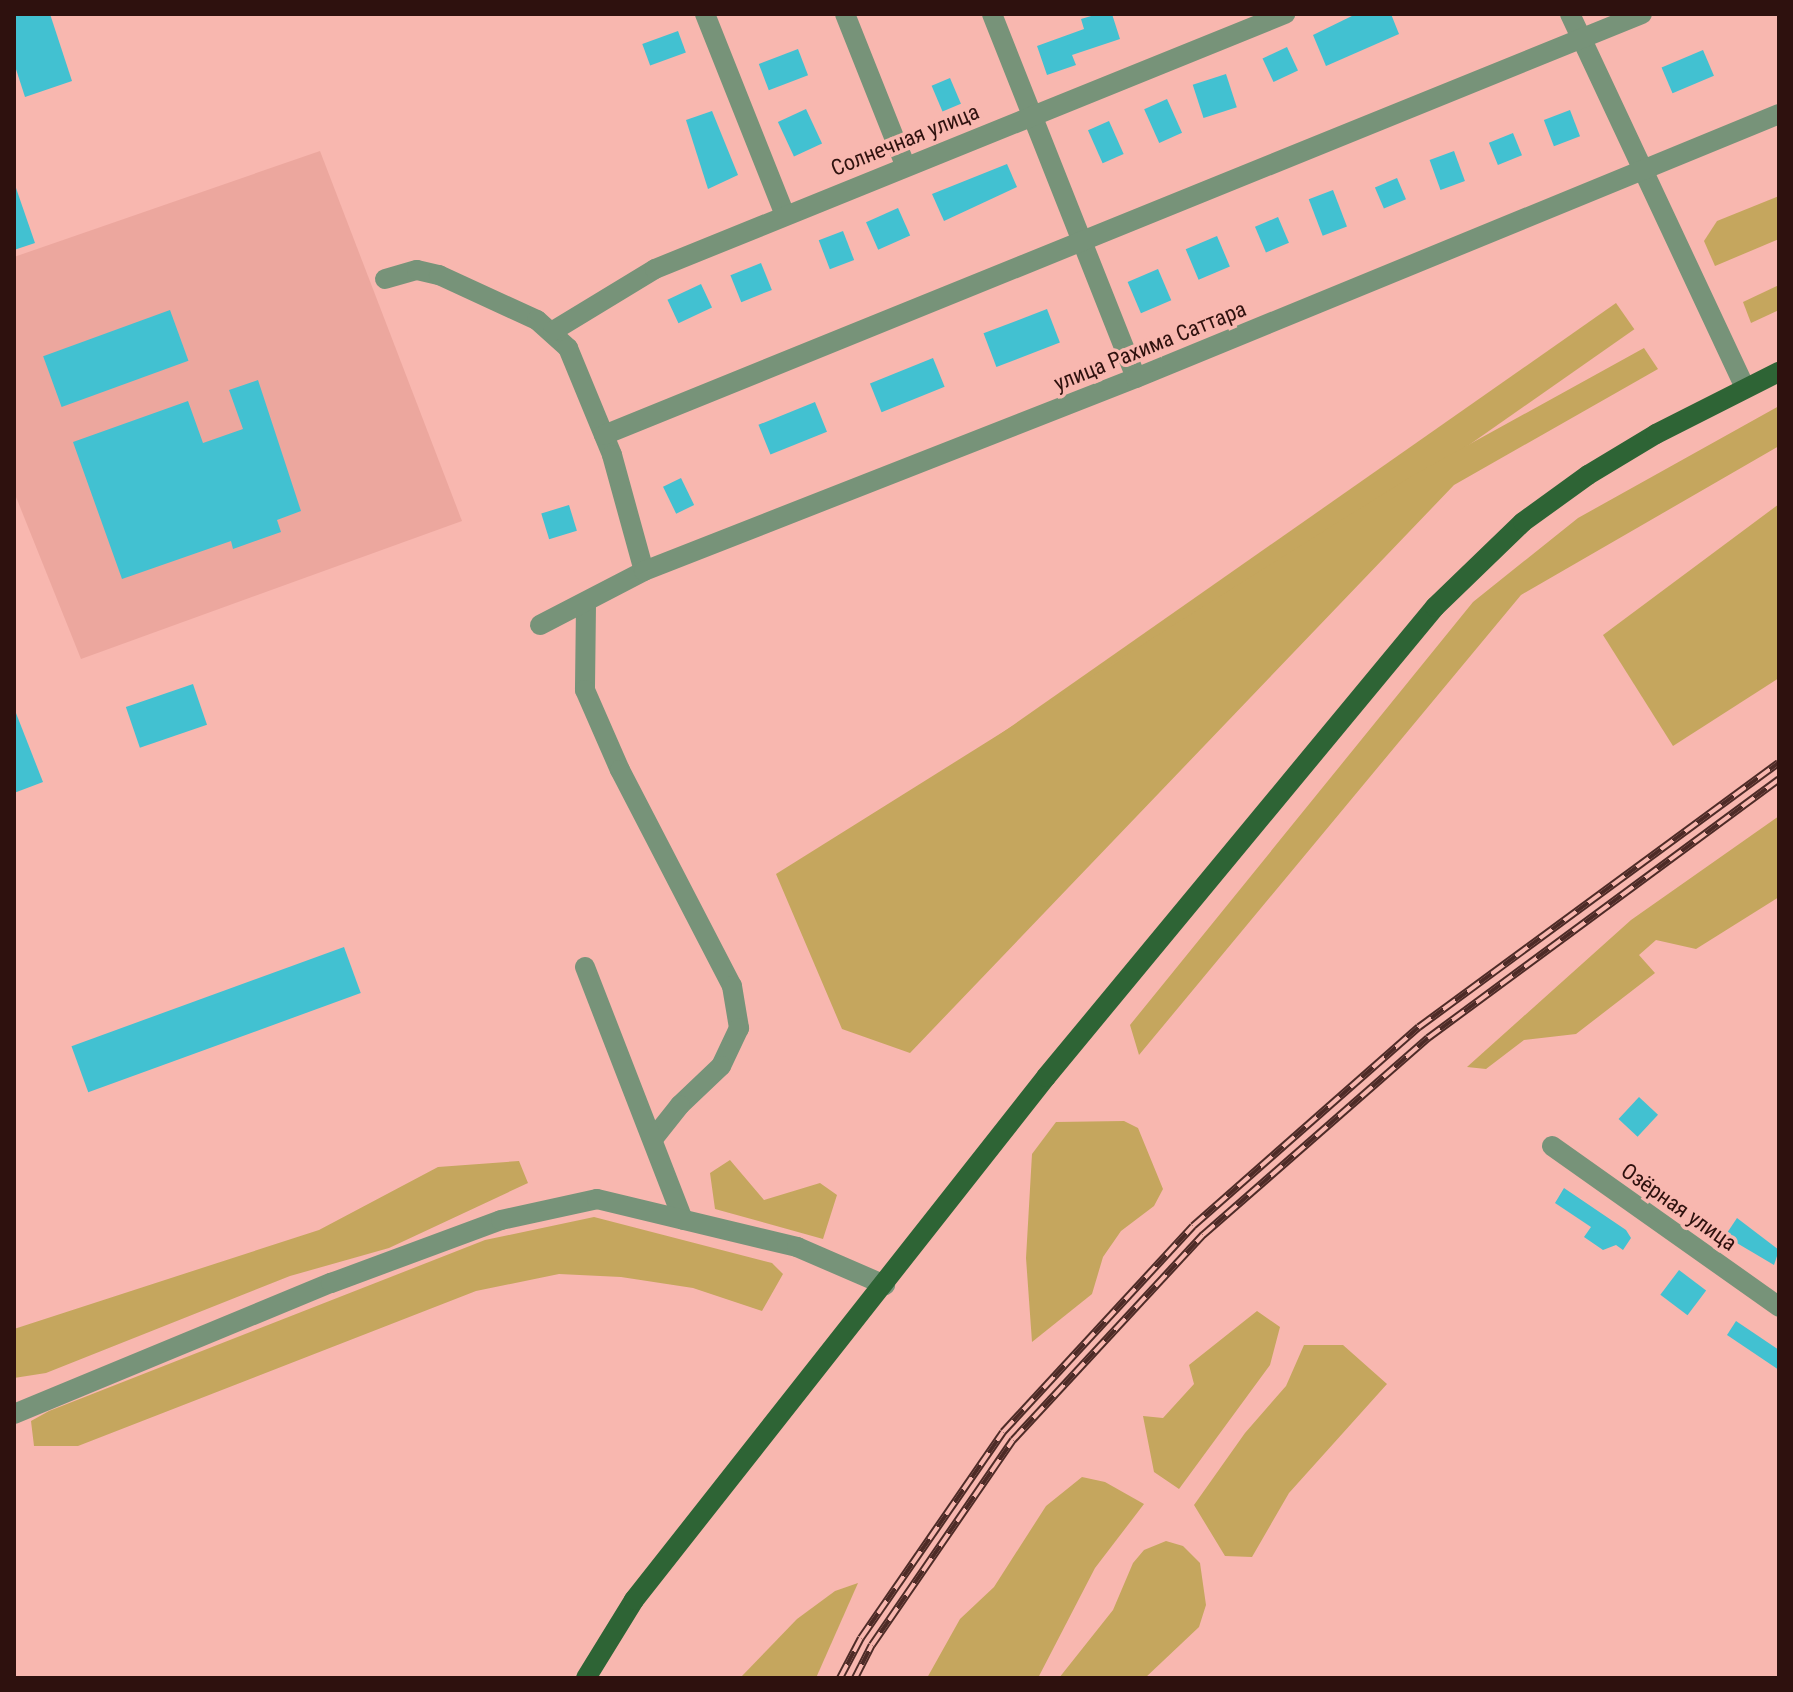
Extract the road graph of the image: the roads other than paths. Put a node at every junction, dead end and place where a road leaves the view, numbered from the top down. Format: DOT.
graph roads {
  1 [pos="705,14"];
  2 [pos="845,14"];
  3 [pos="992,14"];
  4 [pos="1570,14"];
  5 [pos="1642,14"];
  6 [pos="1279,15"];
  7 [pos="1581,38"];
  8 [pos="1034,114"];
  9 [pos="1779,114"];
  10 [pos="905,165"];
  11 [pos="1644,169"];
  12 [pos="785,215"];
  13 [pos="1082,238"];
  14 [pos="385,279"];
  15 [pos="553,331"];
  16 [pos="1779,372"];
  17 [pos="1136,378"];
  18 [pos="1745,388"];
  19 [pos="604,435"];
  20 [pos="644,571"];
  21 [pos="586,605"];
  22 [pos="540,625"];
  23 [pos="585,967"];
  24 [pos="653,1139"];
  25 [pos="1552,1146"];
  26 [pos="683,1220"];
  27 [pos="885,1285"];
  28 [pos="1779,1307"];
  29 [pos="14,1414"];
  30 [pos="586,1678"];
  1 -- 12 [label="street"];
  2 -- 10 [label="street"];
  3 -- 8 [label="street"];
  4 -- 7 [label="street"];
  5 -- 7 [label="street"];
  6 -- 8 [label="street, Солнечная улица"];
  7 -- 11 [label="street"];
  7 -- 13 [label="street"];
  8 -- 10 [label="street, Солнечная улица"];
  8 -- 13 [label="street"];
  9 -- 11 [label="street, улица Рахима Саттара"];
  10 -- 12 [label="street, Солнечная улица"];
  11 -- 17 [label="street, улица Рахима Саттара"];
  11 -- 18 [label="street"];
  12 -- 15 [label="street, Солнечная улица"];
  13 -- 17 [label="street"];
  13 -- 19 [label="street"];
  14 -- 15 [label="street"];
  15 -- 19 [label="street"];
  16 -- 18 [label="main road"];
  17 -- 20 [label="street, улица Рахима Саттара"];
  18 -- 27 [label="main road"];
  19 -- 20 [label="street"];
  20 -- 21 [label="street, улица Рахима Саттара"];
  21 -- 22 [label="street, улица Рахима Саттара"];
  21 -- 24 [label="street"];
  23 -- 24 [label="street"];
  24 -- 26 [label="street"];
  25 -- 28 [label="street, Озёрная улица"];
  26 -- 27 [label="street"];
  26 -- 29 [label="street"];
  27 -- 30 [label="main road"];
}
